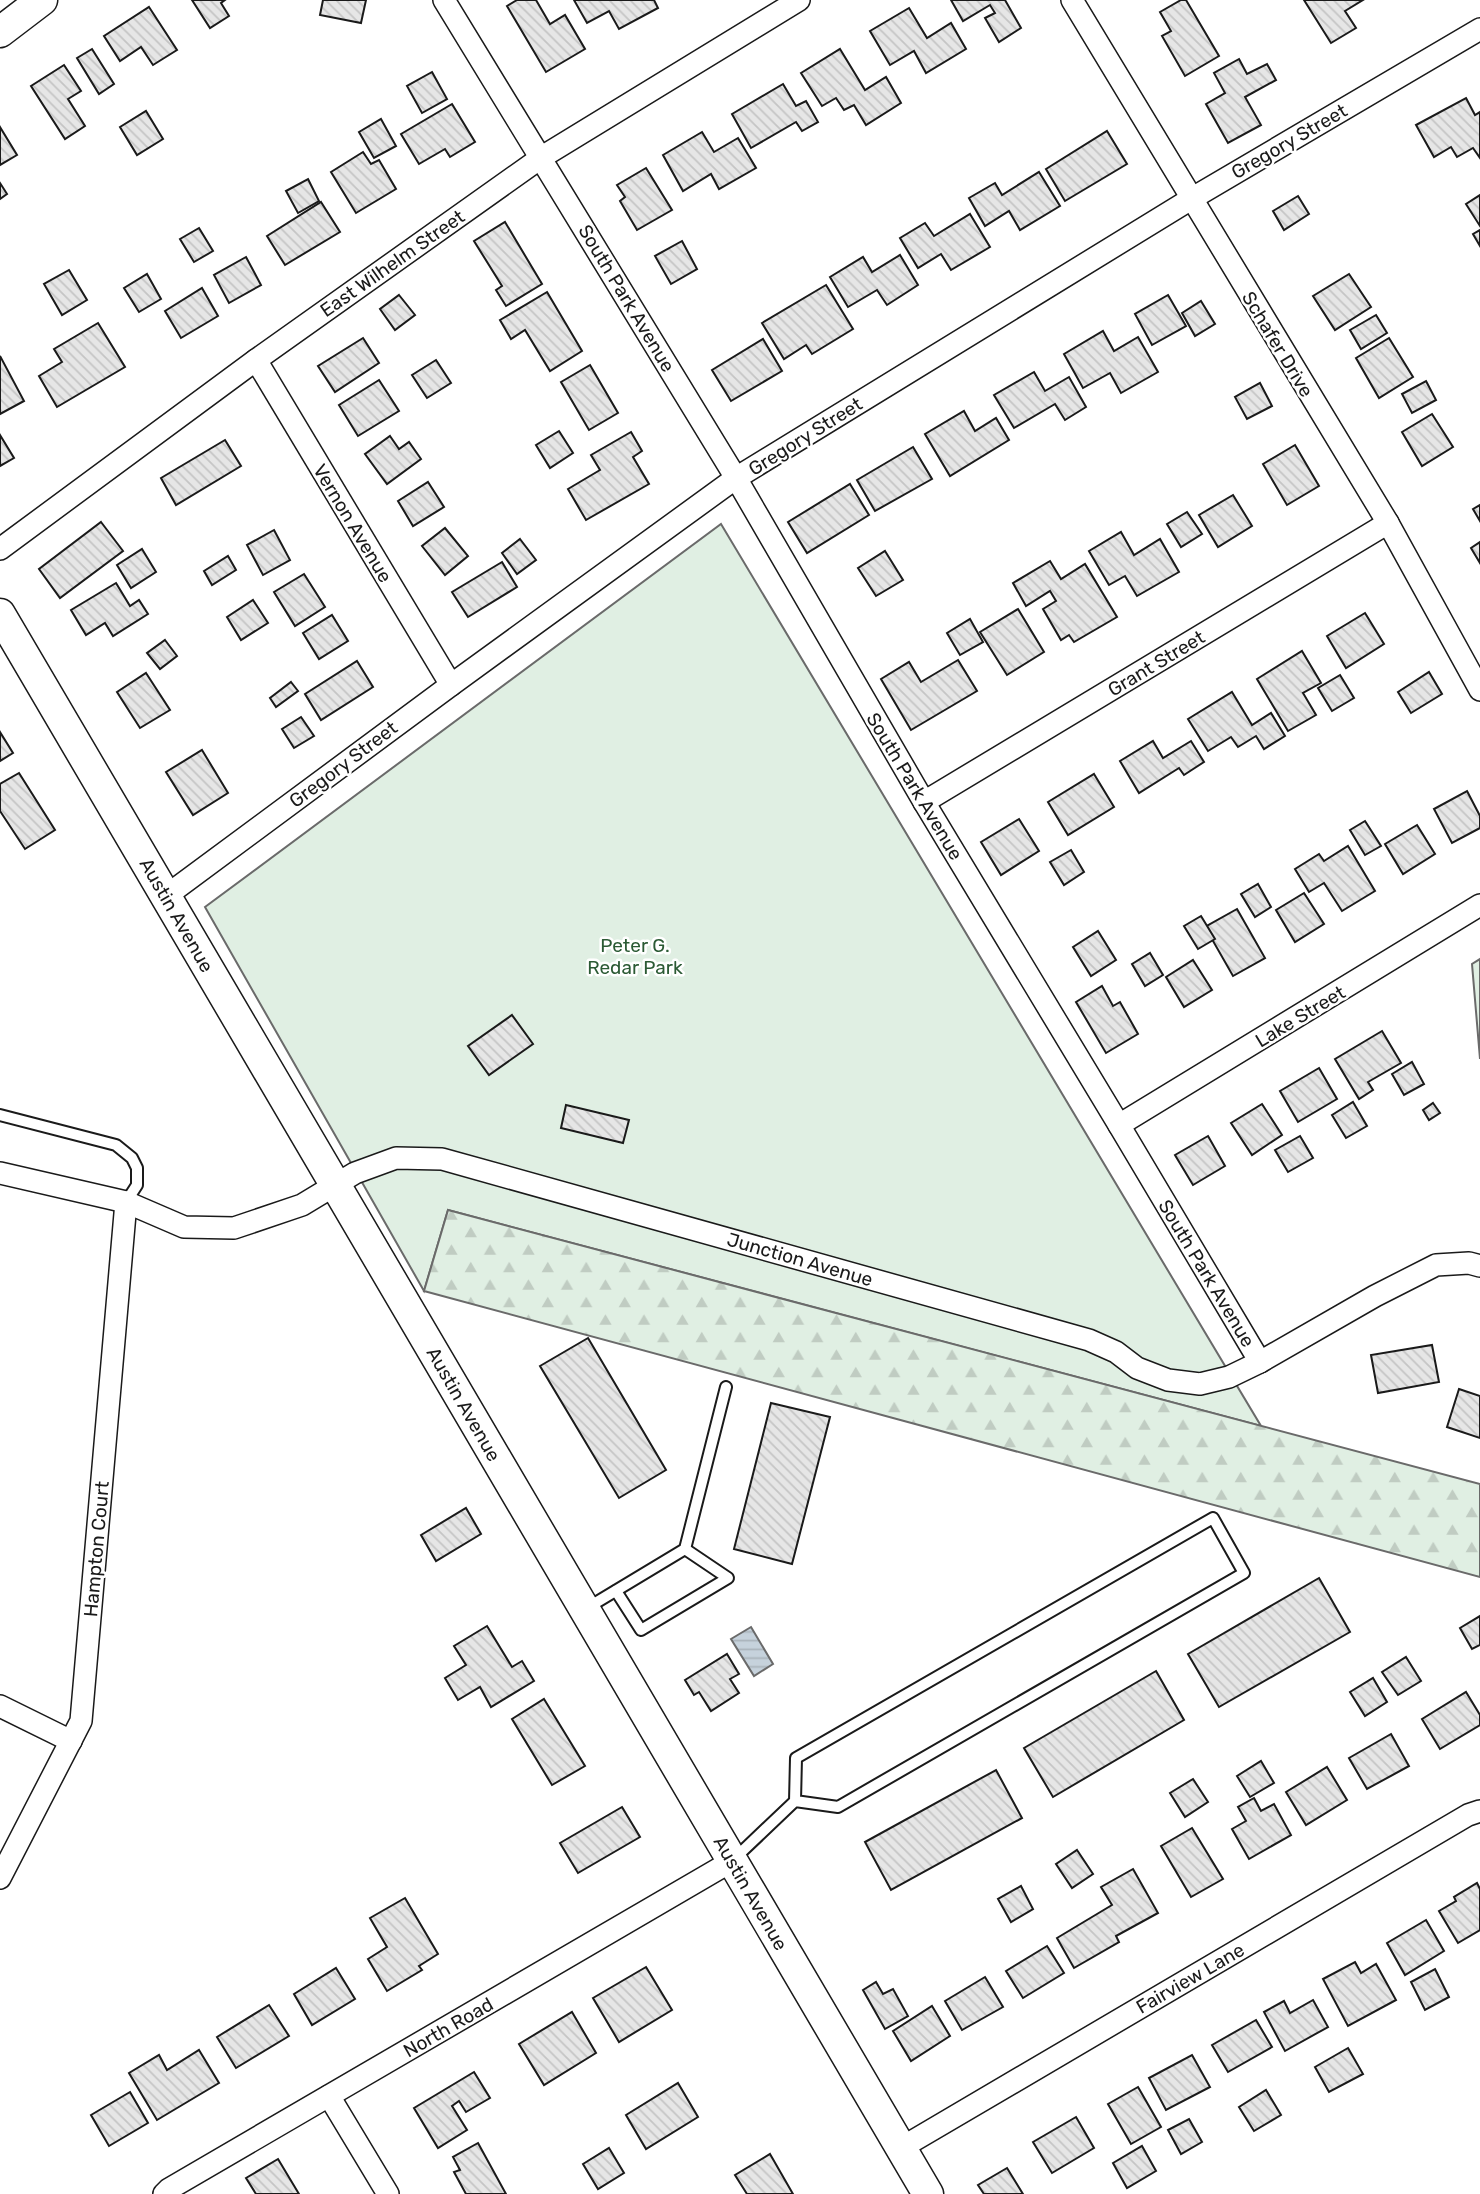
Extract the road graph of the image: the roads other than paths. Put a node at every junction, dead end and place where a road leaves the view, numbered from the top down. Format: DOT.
graph roads {
  1 [pos="42,0"];
  2 [pos="444,0"];
  3 [pos="799,0"];
  4 [pos="1072,0"];
  5 [pos="1480,29"];
  6 [pos="0,33"];
  7 [pos="541,157"];
  8 [pos="1191,199"];
  9 [pos="256,360"];
  10 [pos="736,478"];
  11 [pos="1388,523"];
  12 [pos="0,549"];
  13 [pos="0,614"];
  14 [pos="451,685"];
  15 [pos="1480,690"];
  16 [pos="924,802"];
  17 [pos="166,896"];
  18 [pos="1480,905"];
  19 [pos="0,1115"];
  20 [pos="1119,1125"];
  21 [pos="0,1174"];
  22 [pos="335,1185"];
  23 [pos="126,1202"];
  24 [pos="1480,1266"];
  25 [pos="1260,1362"];
  26 [pos="726,1387"];
  27 [pos="685,1549"];
  28 [pos="616,1591"];
  29 [pos="585,1609"];
  30 [pos="0,1706"];
  31 [pos="71,1741"];
  32 [pos="795,1801"];
  33 [pos="1480,1811"];
  34 [pos="732,1861"];
  35 [pos="0,1878"];
  36 [pos="329,2096"];
  37 [pos="901,2148"];
  38 [pos="164,2194"];
  39 [pos="388,2194"];
  40 [pos="928,2194"];
  1 -- 6 [label="street"];
  2 -- 7 [label="street, South Park Avenue"];
  3 -- 7 [label="street, East Wilhelm Street"];
  4 -- 8 [label="street, Schafer Drive"];
  5 -- 8 [label="street, Gregory Street"];
  7 -- 9 [label="street, East Wilhelm Street"];
  7 -- 10 [label="street, South Park Avenue"];
  8 -- 10 [label="street, Gregory Street"];
  8 -- 11 [label="street, Schafer Drive"];
  9 -- 12 [label="street, East Wilhelm Street"];
  9 -- 14 [label="street, Vernon Avenue"];
  10 -- 14 [label="street, Gregory Street"];
  10 -- 16 [label="street, South Park Avenue"];
  11 -- 15 [label="street, Schafer Drive"];
  11 -- 16 [label="street, Grant Street"];
  13 -- 17 [label="street, Austin Avenue"];
  14 -- 17 [label="street, Gregory Street"];
  16 -- 20 [label="street, South Park Avenue"];
  17 -- 22 [label="street, Austin Avenue"];
  18 -- 20 [label="street, Lake Street"];
  19 -- 23 [label="lane"];
  20 -- 25 [label="street, South Park Avenue"];
  21 -- 23 [label="street, Junction Avenue"];
  22 -- 23 [label="street, Junction Avenue"];
  22 -- 25 [label="street, Junction Avenue"];
  22 -- 29 [label="street, Austin Avenue"];
  23 -- 31 [label="street, Hampton Court"];
  24 -- 25 [label="street, South Park Avenue"];
  26 -- 27 [label="lane"];
  27 -- 28 [label="lane"];
  27 -- 28 [label="lane"];
  28 -- 29 [label="lane"];
  29 -- 34 [label="street, Austin Avenue"];
  30 -- 31 [label="street"];
  31 -- 35 [label="street, Hampton Court"];
  32 -- 32 [label="lane"];
  32 -- 34 [label="lane"];
  33 -- 37 [label="street, Fairview Lane"];
  34 -- 36 [label="street, North Road"];
  34 -- 37 [label="street, Austin Avenue"];
  36 -- 38 [label="street, North Road"];
  36 -- 39 [label="street"];
  37 -- 40 [label="street, Austin Avenue"];
}
